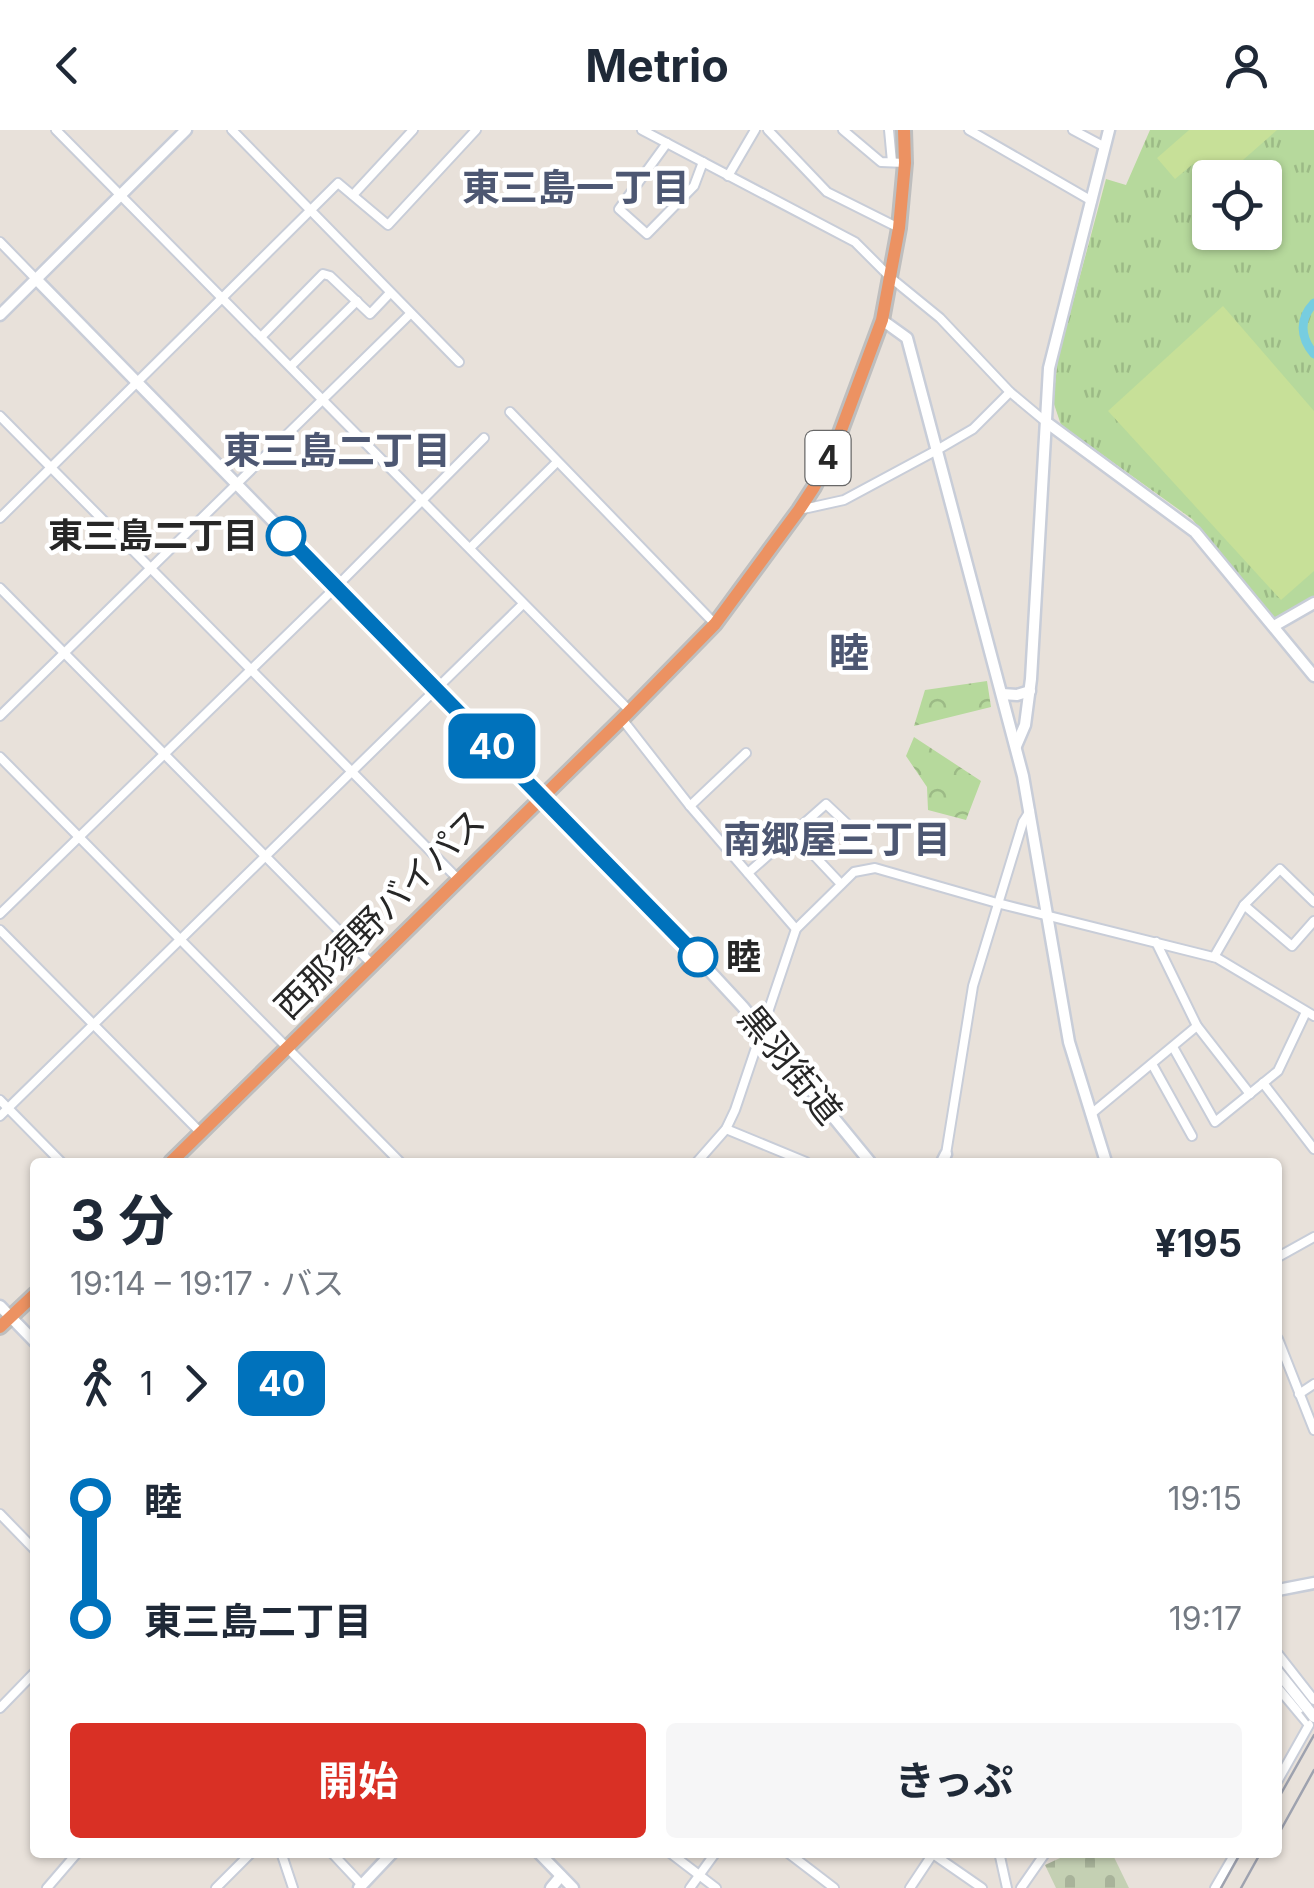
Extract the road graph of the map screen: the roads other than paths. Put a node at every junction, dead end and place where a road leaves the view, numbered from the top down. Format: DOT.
graph roads {
  1 [pos="56,130"];
  2 [pos="186,130"];
  3 [pos="232,130"];
  4 [pos="413,130"];
  5 [pos="476,130"];
  6 [pos="642,130"];
  7 [pos="755,130"];
  8 [pos="768,130"];
  9 [pos="843,130"];
  10 [pos="888,130"];
  11 [pos="904,130"];
  12 [pos="969,130"];
  13 [pos="1074,130"];
  14 [pos="1110,130"];
  15 [pos="666,144"];
  16 [pos="1105,147"];
  17 [pos="703,162"];
  18 [pos="899,162"];
  19 [pos="728,176"];
  20 [pos="120,194"];
  21 [pos="352,195"];
  22 [pos="1092,201"];
  23 [pos="310,213"];
  24 [pos="899,228"];
  25 [pos="0,242"];
  26 [pos="891,278"];
  27 [pos="36,280"];
  28 [pos="390,293"];
  29 [pos="225,298"];
  30 [pos="357,301"];
  31 [pos="410,314"];
  32 [pos="0,316"];
  33 [pos="882,320"];
  34 [pos="262,336"];
  35 [pos="460,362"];
  36 [pos="291,366"];
  37 [pos="138,382"];
  38 [pos="1010,392"];
  39 [pos="322,398"];
  40 [pos="510,412"];
  41 [pos="0,416"];
  42 [pos="1046,422"];
  43 [pos="484,438"];
  44 [pos="937,450"];
  45 [pos="557,462"];
  46 [pos="51,468"];
  47 [pos="236,484"];
  48 [pos="422,502"];
  49 [pos="799,510"];
  50 [pos="0,518"];
  51 [pos="470,548"];
  52 [pos="150,568"];
  53 [pos="0,588"];
  54 [pos="336,588"];
  55 [pos="1314,603"];
  56 [pos="523,604"];
  57 [pos="714,624"];
  58 [pos="1274,626"];
  59 [pos="64,652"];
  60 [pos="251,669"];
  61 [pos="1312,669"];
  62 [pos="436,689"];
  63 [pos="1030,691"];
  64 [pos="1002,694"];
  65 [pos="626,715"];
  66 [pos="0,716"];
  67 [pos="1016,746"];
  68 [pos="746,753"];
  69 [pos="164,755"];
  70 [pos="0,756"];
  71 [pos="352,772"];
  72 [pos="542,798"];
  73 [pos="690,806"];
  74 [pos="1030,811"];
  75 [pos="793,833"];
  76 [pos="80,837"];
  77 [pos="861,837"];
  78 [pos="266,857"];
  79 [pos="748,873"];
  80 [pos="458,879"];
  81 [pos="841,884"];
  82 [pos="1314,902"];
  83 [pos="997,903"];
  84 [pos="1244,905"];
  85 [pos="0,914"];
  86 [pos="1046,916"];
  87 [pos="1314,921"];
  88 [pos="796,929"];
  89 [pos="0,930"];
  90 [pos="179,940"];
  91 [pos="1156,942"];
  92 [pos="1214,957"];
  93 [pos="372,965"];
  94 [pos="1310,1014"];
  95 [pos="92,1024"];
  96 [pos="1197,1026"];
  97 [pos="760,1028"];
  98 [pos="1174,1047"];
  99 [pos="287,1048"];
  100 [pos="1152,1064"];
  101 [pos="1262,1083"];
  102 [pos="1250,1094"];
  103 [pos="0,1100"];
  104 [pos="8,1108"];
  105 [pos="1091,1114"];
  106 [pos="0,1116"];
  107 [pos="726,1129"];
  108 [pos="200,1133"];
  109 [pos="1192,1136"];
  110 [pos="1314,1149"];
  111 [pos="57,1158"];
  112 [pos="175,1158"];
  113 [pos="396,1158"];
  114 [pos="701,1158"];
  115 [pos="796,1158"];
  116 [pos="867,1158"];
  117 [pos="944,1158"];
  118 [pos="1105,1158"];
  119 [pos="1314,1237"];
  120 [pos="1282,1256"];
  121 [pos="30,1299"];
  122 [pos="0,1306"];
  123 [pos="5,1322"];
  124 [pos="30,1339"];
  125 [pos="1282,1349"];
  126 [pos="1314,1384"];
  127 [pos="1299,1394"];
  128 [pos="1314,1430"];
  129 [pos="1,1518"];
  130 [pos="30,1545"];
  131 [pos="1314,1583"];
  132 [pos="1282,1589"];
  133 [pos="1282,1661"];
  134 [pos="30,1677"];
  135 [pos="1282,1677"];
  136 [pos="1282,1691"];
  137 [pos="0,1708"];
  138 [pos="1312,1713"];
  139 [pos="1282,1772"];
  140 [pos="73,1858"];
  141 [pos="246,1858"];
  142 [pos="283,1858"];
  143 [pos="336,1858"];
  144 [pos="389,1858"];
  145 [pos="545,1858"];
  146 [pos="677,1858"];
  147 [pos="712,1858"];
  148 [pos="795,1858"];
  149 [pos="929,1858"];
  150 [pos="939,1858"];
  151 [pos="1000,1858"];
  152 [pos="1042,1858"];
  153 [pos="1232,1858"];
  154 [pos="700,1875"];
  155 [pos="562,1876"];
  156 [pos="362,1887"];
  157 [pos="47,1888"];
  158 [pos="216,1888"];
  159 [pos="293,1888"];
  160 [pos="551,1888"];
  161 [pos="573,1888"];
  162 [pos="690,1888"];
  163 [pos="716,1888"];
  164 [pos="834,1888"];
  165 [pos="910,1888"];
  166 [pos="982,1888"];
  167 [pos="1006,1888"];
  168 [pos="1021,1888"];
  169 [pos="1215,1888"];
  1 -- 20 [label="street"];
  2 -- 20 [label="street"];
  3 -- 23 [label="street"];
  4 -- 21 [label="street"];
  5 -- 21 [label="street"];
  6 -- 15 [label="street"];
  7 -- 19 [label="street"];
  8 -- 24 [label="street"];
  9 -- 18 [label="street"];
  10 -- 18 [label="street"];
  11 -- 18 [label="highway, 西那須野バイパス / 4"];
  12 -- 22 [label="street"];
  13 -- 16 [label="street"];
  14 -- 16 [label="street"];
  15 -- 17 [label="street"];
  15 -- 17 [label="street"];
  16 -- 22 [label="street"];
  17 -- 19 [label="street"];
  18 -- 24 [label="highway, 西那須野バイパス / 4"];
  19 -- 26 [label="street"];
  20 -- 27 [label="street"];
  20 -- 29 [label="street"];
  21 -- 23 [label="street"];
  22 -- 42 [label="street"];
  23 -- 28 [label="street"];
  23 -- 29 [label="street"];
  24 -- 26 [label="highway, 西那須野バイパス / 4"];
  25 -- 27 [label="street"];
  26 -- 33 [label="highway, 西那須野バイパス / 4"];
  26 -- 38 [label="street"];
  27 -- 32 [label="street"];
  27 -- 37 [label="street, 黒羽街道"];
  28 -- 30 [label="street"];
  28 -- 31 [label="street"];
  29 -- 34 [label="street"];
  29 -- 37 [label="street"];
  30 -- 34 [label="street"];
  30 -- 36 [label="street"];
  31 -- 35 [label="street"];
  31 -- 39 [label="street"];
  33 -- 44 [label="street"];
  33 -- 49 [label="highway, 西那須野バイパス / 4"];
  34 -- 36 [label="street"];
  36 -- 39 [label="street"];
  37 -- 46 [label="street"];
  37 -- 47 [label="street, 黒羽街道"];
  38 -- 42 [label="street"];
  38 -- 44 [label="street"];
  39 -- 47 [label="street"];
  39 -- 48 [label="street"];
  40 -- 45 [label="street"];
  41 -- 46 [label="street"];
  42 -- 58 [label="street"];
  42 -- 63 [label="street"];
  43 -- 48 [label="street"];
  44 -- 49 [label="street"];
  44 -- 64 [label="street"];
  45 -- 51 [label="street"];
  45 -- 57 [label="street"];
  46 -- 50 [label="street"];
  46 -- 52 [label="street"];
  47 -- 52 [label="street"];
  47 -- 54 [label="street, 黒羽街道"];
  48 -- 51 [label="street"];
  48 -- 54 [label="street"];
  49 -- 57 [label="highway, 西那須野バイパス / 4"];
  51 -- 56 [label="street"];
  52 -- 59 [label="street"];
  52 -- 60 [label="street"];
  53 -- 59 [label="street"];
  54 -- 60 [label="street"];
  54 -- 62 [label="street, 黒羽街道"];
  55 -- 58 [label="street"];
  56 -- 62 [label="street"];
  56 -- 65 [label="street"];
  57 -- 65 [label="highway, 西那須野バイパス / 4"];
  58 -- 61 [label="street"];
  59 -- 66 [label="street"];
  59 -- 69 [label="street"];
  60 -- 69 [label="street"];
  60 -- 71 [label="street"];
  62 -- 71 [label="street"];
  62 -- 72 [label="street, 黒羽街道"];
  63 -- 64 [label="street"];
  63 -- 67 [label="street"];
  64 -- 67 [label="street"];
  65 -- 72 [label="highway, 西那須野バイパス / 4"];
  65 -- 73 [label="street"];
  67 -- 74 [label="street"];
  68 -- 73 [label="street"];
  69 -- 76 [label="street"];
  69 -- 78 [label="street"];
  70 -- 76 [label="street"];
  71 -- 78 [label="street"];
  71 -- 80 [label="street"];
  72 -- 80 [label="highway, 西那須野バイパス / 4"];
  72 -- 97 [label="street, 黒羽街道"];
  73 -- 79 [label="street"];
  74 -- 83 [label="street"];
  74 -- 86 [label="street"];
  75 -- 77 [label="street"];
  75 -- 79 [label="street"];
  75 -- 81 [label="street"];
  76 -- 85 [label="street"];
  76 -- 90 [label="street"];
  78 -- 90 [label="street"];
  78 -- 93 [label="street"];
  79 -- 88 [label="street"];
  80 -- 93 [label="highway, 西那須野バイパス / 4"];
  81 -- 83 [label="street"];
  81 -- 88 [label="street"];
  82 -- 84 [label="street"];
  83 -- 86 [label="street"];
  83 -- 117 [label="street"];
  84 -- 87 [label="street"];
  84 -- 92 [label="street"];
  86 -- 91 [label="street"];
  86 -- 105 [label="street"];
  88 -- 97 [label="street"];
  89 -- 95 [label="street"];
  90 -- 95 [label="street"];
  90 -- 99 [label="street"];
  91 -- 92 [label="street"];
  91 -- 96 [label="street"];
  92 -- 94 [label="street"];
  93 -- 99 [label="highway, 西那須野バイパス / 4"];
  94 -- 101 [label="street"];
  95 -- 104 [label="street"];
  95 -- 108 [label="street"];
  96 -- 98 [label="street"];
  96 -- 102 [label="street"];
  97 -- 107 [label="street"];
  97 -- 116 [label="street, 黒羽街道"];
  98 -- 100 [label="street"];
  98 -- 102 [label="street"];
  99 -- 108 [label="highway, 西那須野バイパス / 4"];
  99 -- 113 [label="street"];
  100 -- 105 [label="street"];
  100 -- 109 [label="street"];
  101 -- 102 [label="street"];
  101 -- 110 [label="street"];
  103 -- 104 [label="street"];
  104 -- 106 [label="street"];
  104 -- 111 [label="street"];
  105 -- 118 [label="street"];
  107 -- 114 [label="street"];
  107 -- 115 [label="street"];
  108 -- 112 [label="highway, 西那須野バイパス / 4"];
  119 -- 120 [label="street"];
  121 -- 123 [label="highway"];
  122 -- 123 [label="street"];
  123 -- 124 [label="street"];
  125 -- 127 [label="street"];
  126 -- 127 [label="street"];
  127 -- 128 [label="street"];
  129 -- 130 [label="street"];
  131 -- 132 [label="street"];
  133 -- 138 [label="street"];
  134 -- 137 [label="street"];
  135 -- 138 [label="street"];
  136 -- 138 [label="street"];
  138 -- 139 [label="street"];
  140 -- 157 [label="street"];
  141 -- 158 [label="street"];
  142 -- 159 [label="street"];
  143 -- 156 [label="street"];
  144 -- 156 [label="street"];
  145 -- 155 [label="street"];
  146 -- 154 [label="street"];
  147 -- 154 [label="street"];
  148 -- 164 [label="street"];
  149 -- 165 [label="street"];
  150 -- 166 [label="street"];
  151 -- 167 [label="street"];
  152 -- 168 [label="street"];
  153 -- 169 [label="street"];
  154 -- 162 [label="street"];
  154 -- 163 [label="street"];
  155 -- 160 [label="street"];
  155 -- 161 [label="street"];
}
